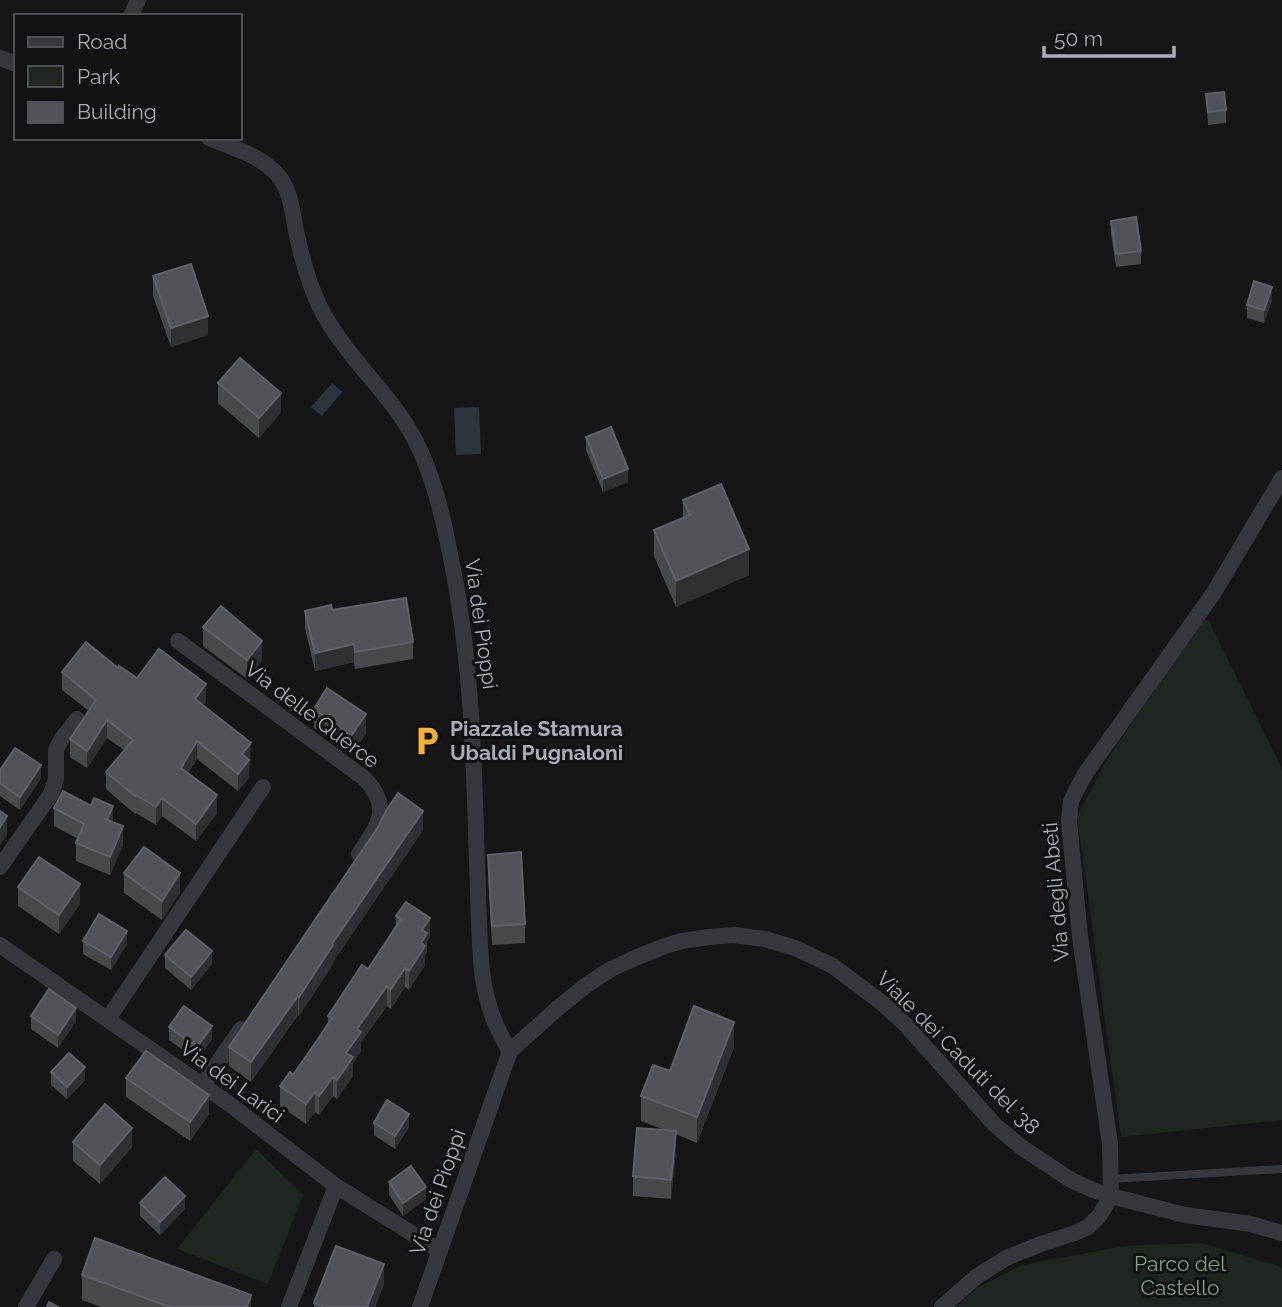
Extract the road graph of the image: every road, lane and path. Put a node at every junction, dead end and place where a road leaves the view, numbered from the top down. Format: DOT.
graph roads {
  1 [pos="214,140"];
  2 [pos="1282,478"];
  3 [pos="178,641"];
  4 [pos="77,719"];
  5 [pos="263,787"];
  6 [pos="354,862"];
  7 [pos="0,867"];
  8 [pos="0,945"];
  9 [pos="248,1018"];
  10 [pos="108,1019"];
  11 [pos="510,1051"];
  12 [pos="203,1085"];
  13 [pos="1282,1169"];
  14 [pos="1111,1178"];
  15 [pos="336,1186"];
  16 [pos="1111,1196"];
  17 [pos="1282,1233"];
  18 [pos="440,1251"];
  19 [pos="54,1259"];
  20 [pos="26,1307"];
  21 [pos="289,1307"];
  22 [pos="420,1307"];
  23 [pos="942,1307"];
  1 -- 11 [label="street, Via dei Pioppi"];
  2 -- 14 [label="street, Via degli Abeti"];
  3 -- 6 [label="street, Via delle Querce"];
  4 -- 7 [label="street"];
  5 -- 10 [label="street"];
  8 -- 10 [label="street, Via dei Larici"];
  9 -- 12 [label="street"];
  10 -- 12 [label="street, Via dei Larici"];
  11 -- 16 [label="street, Viale dei Caduti del '38"];
  11 -- 18 [label="street, Via dei Pioppi"];
  12 -- 15 [label="street, Via dei Larici"];
  13 -- 14 [label="lane"];
  14 -- 16 [label="street, Via degli Abeti"];
  15 -- 18 [label="street, Via dei Larici"];
  15 -- 21 [label="street"];
  16 -- 17 [label="street, Viale dei Caduti del '38"];
  16 -- 23 [label="street"];
  18 -- 22 [label="street, Via dei Pioppi"];
  19 -- 20 [label="street"];
}
